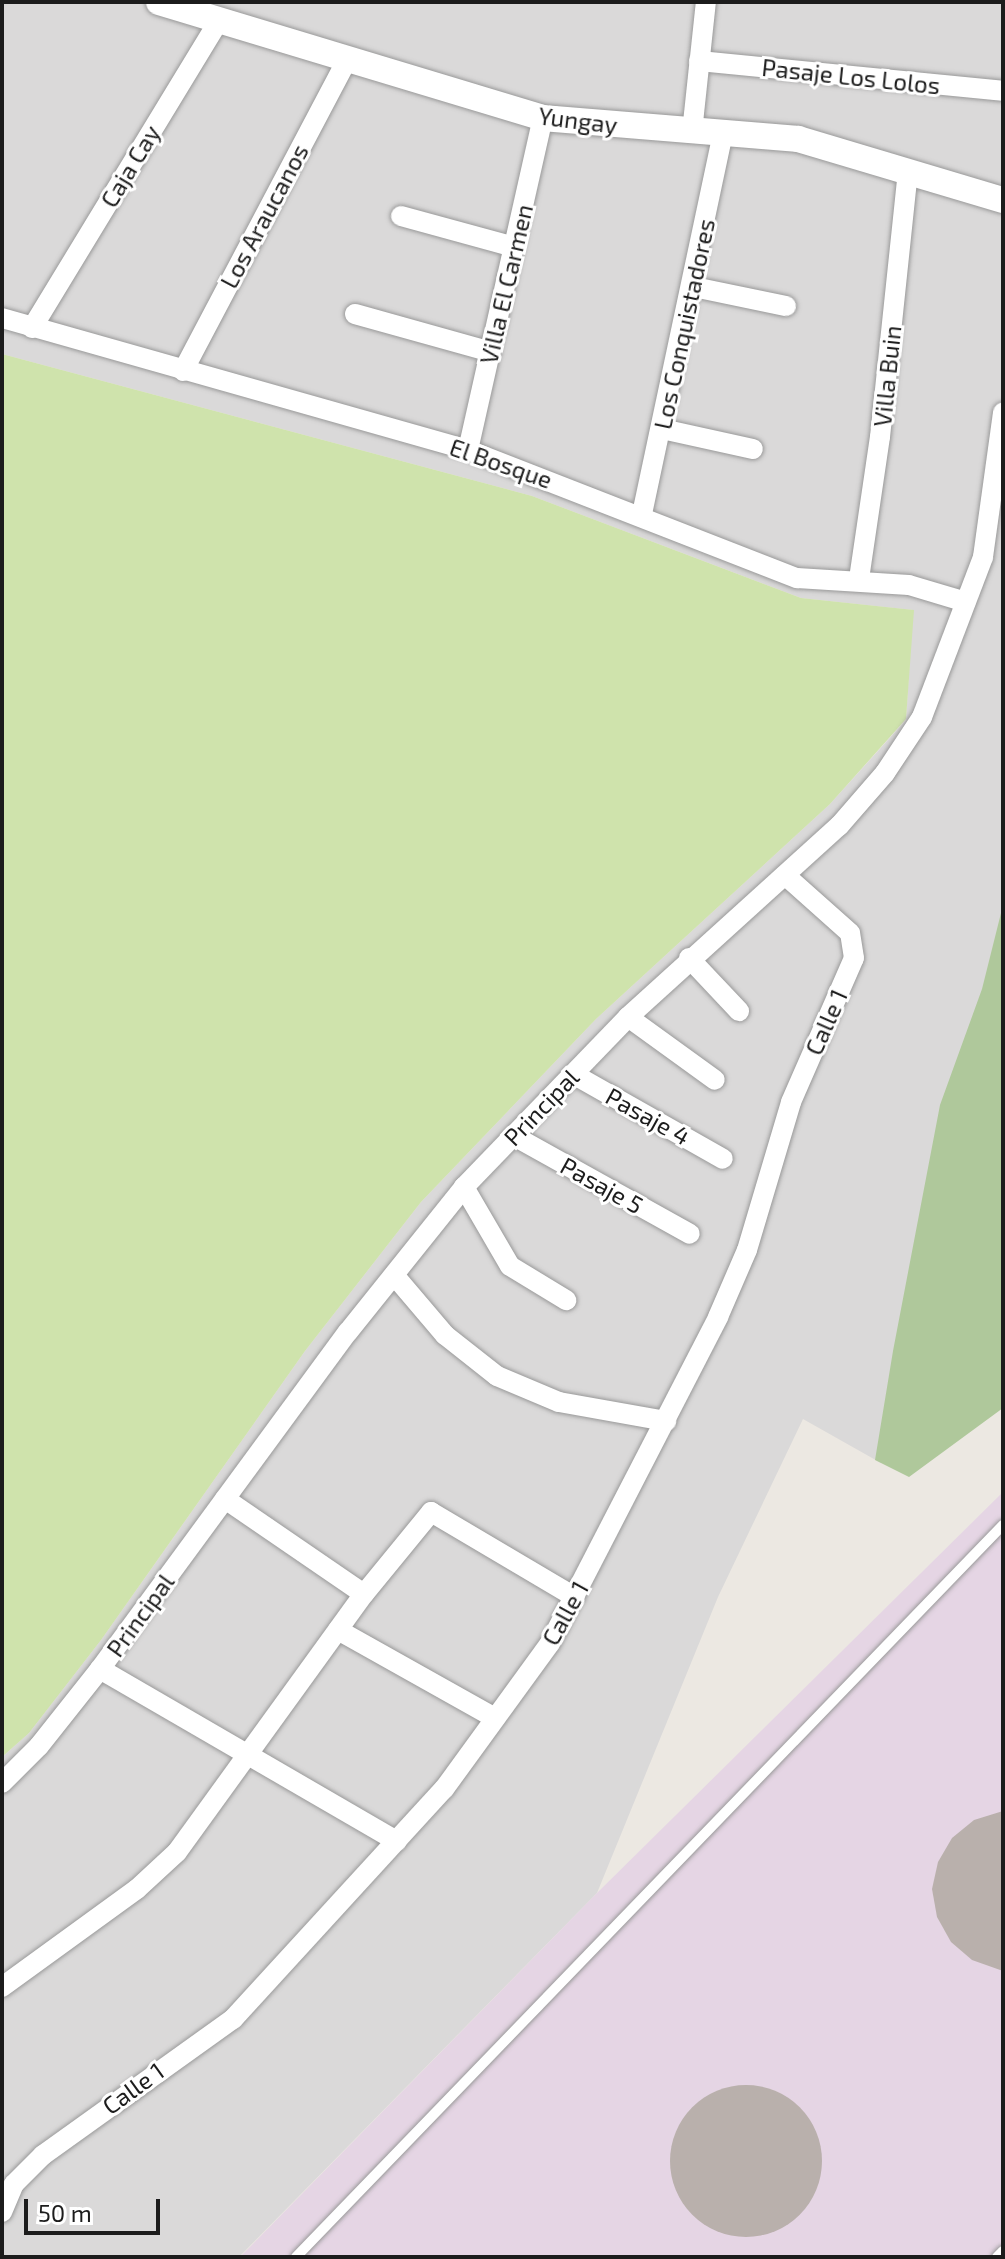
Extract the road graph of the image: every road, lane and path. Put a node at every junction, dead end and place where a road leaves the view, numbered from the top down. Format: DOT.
graph roads {
  1 [pos="159,2"];
  2 [pos="706,2"];
  3 [pos="220,12"];
  4 [pos="699,61"];
  5 [pos="346,62"];
  6 [pos="1003,91"];
  7 [pos="543,118"];
  8 [pos="692,132"];
  9 [pos="723,133"];
  10 [pos="908,172"];
  11 [pos="1003,200"];
  12 [pos="401,216"];
  13 [pos="514,247"];
  14 [pos="694,287"];
  15 [pos="786,306"];
  16 [pos="355,314"];
  17 [pos="2,318"];
  18 [pos="32,328"];
  19 [pos="491,352"];
  20 [pos="183,371"];
  21 [pos="1003,412"];
  22 [pos="662,429"];
  23 [pos="753,449"];
  24 [pos="468,450"];
  25 [pos="642,514"];
  26 [pos="859,579"];
  27 [pos="966,602"];
  28 [pos="785,875"];
  29 [pos="689,958"];
  30 [pos="739,1011"];
  31 [pos="628,1017"];
  32 [pos="573,1074"];
  33 [pos="715,1080"];
  34 [pos="514,1136"];
  35 [pos="723,1159"];
  36 [pos="464,1187"];
  37 [pos="690,1234"];
  38 [pos="394,1275"];
  39 [pos="566,1300"];
  40 [pos="666,1421"];
  41 [pos="225,1499"];
  42 [pos="1003,1525"];
  43 [pos="364,1594"];
  44 [pos="575,1597"];
  45 [pos="338,1630"];
  46 [pos="100,1669"];
  47 [pos="495,1718"];
  48 [pos="250,1753"];
  49 [pos="2,1783"];
  50 [pos="397,1841"];
  51 [pos="2,1987"];
  52 [pos="2,2212"];
  53 [pos="1003,2251"];
  54 [pos="296,2257"];
  55 [pos="997,2257"];
  1 -- 3 [label="street, Yungay"];
  2 -- 4 [label="street"];
  3 -- 5 [label="street, Yungay"];
  3 -- 18 [label="street, Caja Cay"];
  4 -- 6 [label="street, Pasaje Los Lolos"];
  4 -- 8 [label="street"];
  5 -- 7 [label="street, Yungay"];
  5 -- 20 [label="street, Los Araucanos"];
  7 -- 8 [label="street, Yungay"];
  7 -- 13 [label="street, Villa El Carmen"];
  8 -- 9 [label="street, Yungay"];
  9 -- 10 [label="street, Yungay"];
  9 -- 14 [label="street, Los Conquistadores"];
  10 -- 11 [label="street, Yungay"];
  10 -- 26 [label="street, Villa Buin"];
  12 -- 13 [label="street"];
  13 -- 19 [label="street, Villa El Carmen"];
  14 -- 15 [label="street"];
  14 -- 22 [label="street, Los Conquistadores"];
  16 -- 19 [label="street"];
  17 -- 18 [label="street, El Bosque"];
  18 -- 20 [label="street, El Bosque"];
  19 -- 24 [label="street, Villa El Carmen"];
  20 -- 24 [label="street, El Bosque"];
  21 -- 27 [label="street, Principal"];
  22 -- 23 [label="street"];
  22 -- 25 [label="street, Los Conquistadores"];
  24 -- 25 [label="street, El Bosque"];
  25 -- 26 [label="street, El Bosque"];
  26 -- 27 [label="street, El Bosque"];
  27 -- 28 [label="street, Principal"];
  28 -- 29 [label="street, Principal"];
  28 -- 40 [label="street, Calle 1"];
  29 -- 30 [label="street"];
  29 -- 31 [label="street, Principal"];
  31 -- 32 [label="street, Principal"];
  31 -- 33 [label="street"];
  32 -- 34 [label="street, Principal"];
  32 -- 35 [label="street, Pasaje 4"];
  34 -- 36 [label="street, Principal"];
  34 -- 37 [label="street, Pasaje 5"];
  36 -- 38 [label="street, Principal"];
  36 -- 39 [label="street"];
  38 -- 40 [label="street"];
  38 -- 41 [label="street, Principal"];
  40 -- 44 [label="street, Calle 1"];
  41 -- 43 [label="street"];
  41 -- 46 [label="street, Principal"];
  42 -- 54 [label="lane"];
  43 -- 44 [label="street"];
  43 -- 45 [label="street"];
  44 -- 47 [label="street, Calle 1"];
  45 -- 47 [label="street"];
  45 -- 48 [label="street"];
  46 -- 48 [label="street"];
  46 -- 49 [label="street, Principal"];
  47 -- 50 [label="street, Calle 1"];
  48 -- 50 [label="street"];
  48 -- 51 [label="street"];
  50 -- 52 [label="street, Calle 1"];
  53 -- 55 [label="lane"];
}
